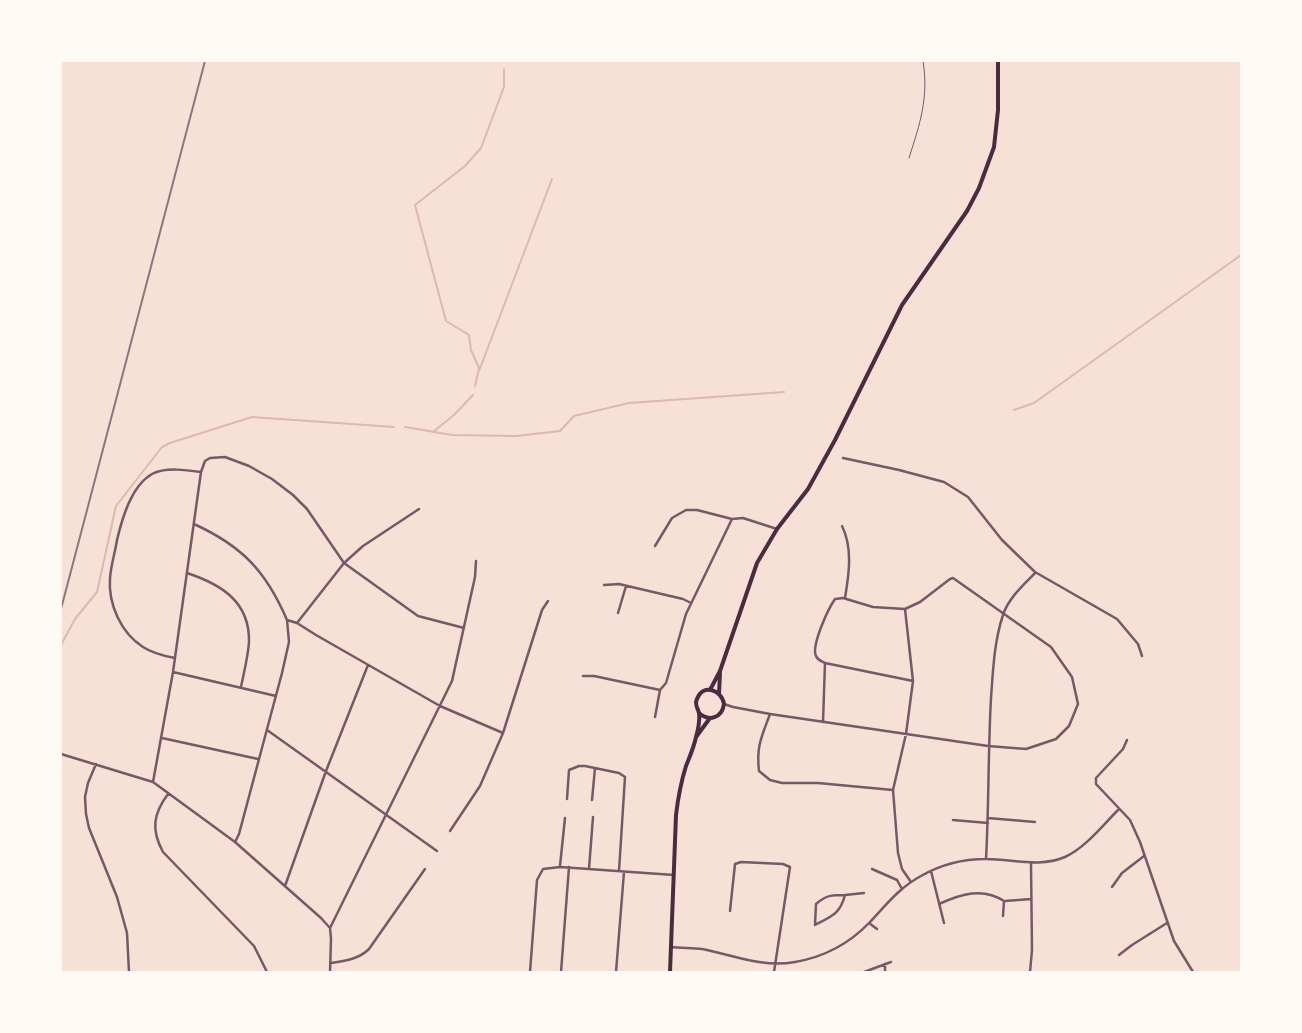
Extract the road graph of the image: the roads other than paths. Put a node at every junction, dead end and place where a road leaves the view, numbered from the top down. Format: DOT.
graph roads {
  1 [pos="923,61"];
  2 [pos="998,61"];
  3 [pos="909,158"];
  4 [pos="843,458"];
  5 [pos="201,472"];
  6 [pos="419,509"];
  7 [pos="732,519"];
  8 [pos="194,524"];
  9 [pos="842,526"];
  10 [pos="777,529"];
  11 [pos="655,546"];
  12 [pos="476,561"];
  13 [pos="344,563"];
  14 [pos="1035,572"];
  15 [pos="187,573"];
  16 [pos="604,585"];
  17 [pos="626,586"];
  18 [pos="845,598"];
  19 [pos="548,601"];
  20 [pos="691,603"];
  21 [pos="905,609"];
  22 [pos="618,613"];
  23 [pos="1003,614"];
  24 [pos="287,620"];
  25 [pos="297,623"];
  26 [pos="464,628"];
  27 [pos="1142,656"];
  28 [pos="175,658"];
  29 [pos="826,663"];
  30 [pos="368,665"];
  31 [pos="720,671"];
  32 [pos="173,672"];
  33 [pos="583,676"];
  34 [pos="912,681"];
  35 [pos="241,687"];
  36 [pos="660,690"];
  37 [pos="710,690"];
  38 [pos="719,694"];
  39 [pos="276,696"];
  40 [pos="440,706"];
  41 [pos="723,706"];
  42 [pos="699,713"];
  43 [pos="770,714"];
  44 [pos="655,717"];
  45 [pos="710,718"];
  46 [pos="823,722"];
  47 [pos="267,730"];
  48 [pos="504,733"];
  49 [pos="906,734"];
  50 [pos="696,737"];
  51 [pos="162,738"];
  52 [pos="1128,740"];
  53 [pos="988,746"];
  54 [pos="61,754"];
  55 [pos="259,759"];
  56 [pos="96,764"];
  57 [pos="595,768"];
  58 [pos="326,771"];
  59 [pos="153,782"];
  60 [pos="893,790"];
  61 [pos="168,794"];
  62 [pos="567,799"];
  63 [pos="592,800"];
  64 [pos="1118,809"];
  65 [pos="386,814"];
  66 [pos="593,817"];
  67 [pos="565,818"];
  68 [pos="988,818"];
  69 [pos="953,820"];
  70 [pos="1035,822"];
  71 [pos="988,823"];
  72 [pos="450,831"];
  73 [pos="235,842"];
  74 [pos="437,850"];
  75 [pos="1144,856"];
  76 [pos="986,859"];
  77 [pos="1031,863"];
  78 [pos="560,867"];
  79 [pos="569,867"];
  80 [pos="425,868"];
  81 [pos="589,869"];
  82 [pos="872,869"];
  83 [pos="620,871"];
  84 [pos="931,871"];
  85 [pos="624,872"];
  86 [pos="674,875"];
  87 [pos="911,882"];
  88 [pos="285,886"];
  89 [pos="1112,887"];
  90 [pos="902,889"];
  91 [pos="864,894"];
  92 [pos="845,895"];
  93 [pos="1031,899"];
  94 [pos="1004,901"];
  95 [pos="939,904"];
  96 [pos="730,912"];
  97 [pos="1003,916"];
  98 [pos="870,923"];
  99 [pos="944,923"];
  100 [pos="1168,923"];
  101 [pos="330,928"];
  102 [pos="877,929"];
  103 [pos="671,947"];
  104 [pos="1119,955"];
  105 [pos="331,962"];
  106 [pos="891,962"];
  107 [pos="776,963"];
  108 [pos="884,964"];
  109 [pos="129,972"];
  110 [pos="267,972"];
  111 [pos="330,972"];
  112 [pos="530,972"];
  113 [pos="561,972"];
  114 [pos="616,972"];
  115 [pos="670,972"];
  116 [pos="774,972"];
  117 [pos="864,972"];
  118 [pos="885,972"];
  119 [pos="1030,972"];
  120 [pos="1193,972"];
  1 -- 3 [label="lane"];
  2 -- 10 [label="main road"];
  4 -- 14 [label="street"];
  5 -- 8 [label="street"];
  5 -- 13 [label="street"];
  5 -- 28 [label="street"];
  6 -- 13 [label="street"];
  7 -- 10 [label="street"];
  7 -- 11 [label="street"];
  7 -- 20 [label="street"];
  8 -- 15 [label="street"];
  8 -- 24 [label="street"];
  9 -- 18 [label="street"];
  10 -- 31 [label="main road"];
  12 -- 26 [label="street"];
  13 -- 25 [label="street"];
  13 -- 26 [label="street"];
  14 -- 23 [label="street"];
  14 -- 27 [label="street"];
  15 -- 28 [label="street"];
  15 -- 35 [label="street"];
  16 -- 17 [label="street"];
  17 -- 20 [label="street"];
  17 -- 22 [label="street"];
  18 -- 21 [label="street"];
  18 -- 29 [label="street"];
  19 -- 48 [label="street"];
  20 -- 36 [label="street"];
  21 -- 23 [label="street"];
  21 -- 34 [label="street"];
  23 -- 53 [label="street"];
  23 -- 53 [label="street"];
  24 -- 25 [label="street"];
  24 -- 39 [label="street"];
  25 -- 30 [label="street"];
  26 -- 40 [label="street"];
  28 -- 32 [label="street"];
  29 -- 34 [label="street"];
  29 -- 46 [label="street"];
  30 -- 40 [label="street"];
  30 -- 58 [label="street"];
  31 -- 37 [label="main road"];
  31 -- 38 [label="main road"];
  32 -- 35 [label="street"];
  32 -- 51 [label="street"];
  33 -- 36 [label="street"];
  34 -- 49 [label="street"];
  35 -- 39 [label="street"];
  36 -- 44 [label="street"];
  37 -- 38 [label="main road"];
  37 -- 42 [label="main road"];
  38 -- 41 [label="main road"];
  39 -- 47 [label="street"];
  40 -- 48 [label="street"];
  40 -- 65 [label="street"];
  41 -- 43 [label="street"];
  41 -- 45 [label="main road"];
  42 -- 45 [label="main road"];
  42 -- 50 [label="main road"];
  43 -- 46 [label="street"];
  43 -- 60 [label="street"];
  45 -- 50 [label="main road"];
  46 -- 49 [label="street"];
  47 -- 55 [label="street"];
  47 -- 58 [label="street"];
  48 -- 72 [label="street"];
  49 -- 53 [label="street"];
  49 -- 60 [label="street"];
  50 -- 86 [label="main road"];
  51 -- 55 [label="street"];
  51 -- 59 [label="street"];
  52 -- 64 [label="street"];
  53 -- 68 [label="street"];
  54 -- 56 [label="street"];
  55 -- 73 [label="street"];
  56 -- 59 [label="street"];
  56 -- 109 [label="street"];
  57 -- 62 [label="street"];
  57 -- 63 [label="street"];
  57 -- 83 [label="street"];
  58 -- 65 [label="street"];
  58 -- 88 [label="street"];
  59 -- 61 [label="street"];
  60 -- 87 [label="street"];
  61 -- 73 [label="street"];
  61 -- 110 [label="street"];
  64 -- 75 [label="street"];
  64 -- 77 [label="street"];
  65 -- 74 [label="street"];
  65 -- 101 [label="street"];
  66 -- 81 [label="street"];
  67 -- 78 [label="street"];
  68 -- 70 [label="street"];
  68 -- 71 [label="street"];
  69 -- 71 [label="street"];
  71 -- 76 [label="street"];
  73 -- 88 [label="street"];
  75 -- 89 [label="street"];
  75 -- 100 [label="street"];
  76 -- 77 [label="street"];
  76 -- 84 [label="street"];
  77 -- 93 [label="street"];
  78 -- 79 [label="street"];
  78 -- 112 [label="street"];
  79 -- 81 [label="street"];
  79 -- 113 [label="street"];
  80 -- 105 [label="street"];
  81 -- 83 [label="street"];
  82 -- 90 [label="street"];
  83 -- 85 [label="street"];
  84 -- 87 [label="street"];
  84 -- 95 [label="street"];
  85 -- 86 [label="street"];
  85 -- 114 [label="street"];
  86 -- 103 [label="main road"];
  87 -- 90 [label="street"];
  88 -- 101 [label="street"];
  90 -- 98 [label="street"];
  91 -- 92 [label="street"];
  92 -- 92 [label="street"];
  93 -- 94 [label="street"];
  93 -- 119 [label="street"];
  94 -- 95 [label="street"];
  94 -- 97 [label="street"];
  95 -- 99 [label="street"];
  96 -- 107 [label="street"];
  98 -- 102 [label="street"];
  98 -- 107 [label="street"];
  100 -- 104 [label="street"];
  100 -- 120 [label="street"];
  101 -- 105 [label="street"];
  103 -- 107 [label="street"];
  103 -- 115 [label="main road"];
  105 -- 111 [label="street"];
  106 -- 108 [label="street"];
  107 -- 116 [label="street"];
  108 -- 117 [label="street"];
  108 -- 118 [label="street"];
}
